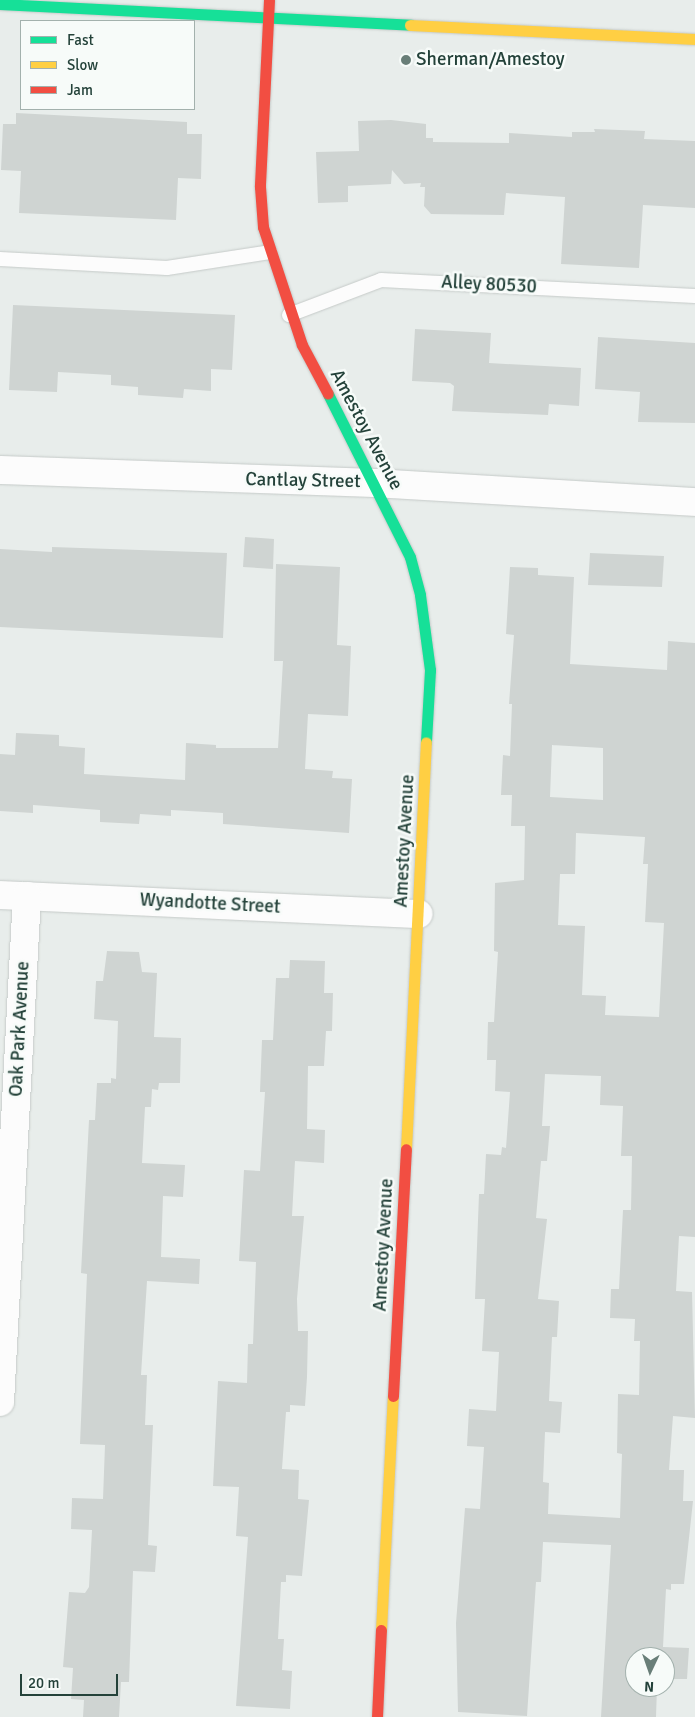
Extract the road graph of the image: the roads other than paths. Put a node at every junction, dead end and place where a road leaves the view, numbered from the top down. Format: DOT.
graph roads {
  1 [pos="269,0"];
  2 [pos="0,4"];
  3 [pos="268,17"];
  4 [pos="695,40"];
  5 [pos="270,252"];
  6 [pos="0,259"];
  7 [pos="695,296"];
  8 [pos="289,314"];
  9 [pos="0,470"];
  10 [pos="375,483"];
  11 [pos="695,502"];
  12 [pos="0,894"];
  13 [pos="28,896"];
  14 [pos="419,914"];
  15 [pos="0,1402"];
  16 [pos="377,1717"];
  1 -- 3 [label="street, Amestoy Avenue"];
  2 -- 3 [label="street"];
  3 -- 4 [label="street"];
  3 -- 5 [label="street, Amestoy Avenue"];
  5 -- 6 [label="lane"];
  5 -- 8 [label="street, Amestoy Avenue"];
  7 -- 8 [label="lane, Alley 80530"];
  8 -- 10 [label="street, Amestoy Avenue"];
  9 -- 10 [label="street, Cantlay Street"];
  10 -- 11 [label="street, Cantlay Street"];
  10 -- 14 [label="street, Amestoy Avenue"];
  12 -- 13 [label="street, Wyandotte Street"];
  13 -- 14 [label="street, Wyandotte Street"];
  13 -- 15 [label="street, Oak Park Avenue"];
  14 -- 16 [label="street, Amestoy Avenue"];
}
